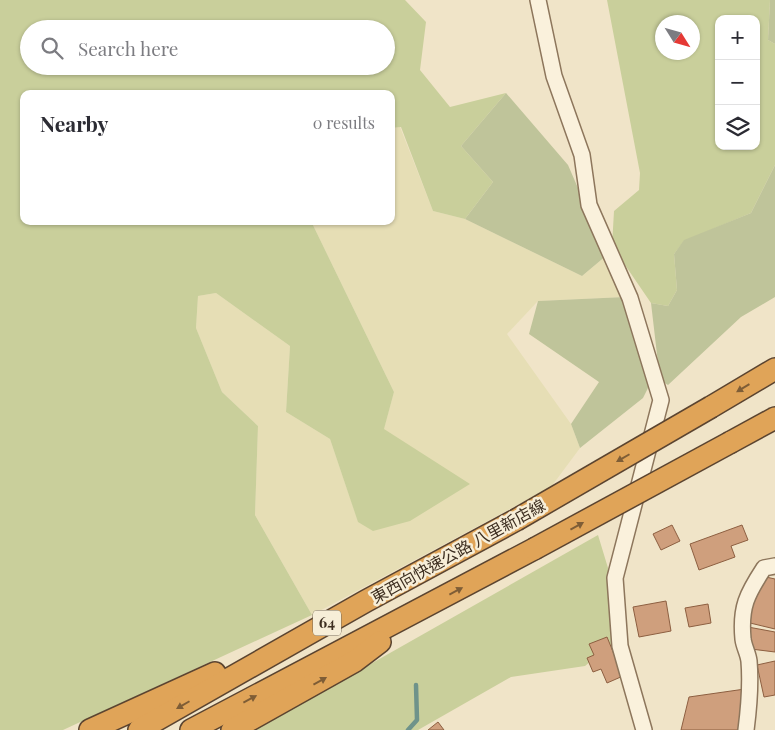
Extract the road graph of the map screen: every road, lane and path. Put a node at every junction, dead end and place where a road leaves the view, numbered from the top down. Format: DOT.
graph roads {
  1 [pos="538,0"];
  2 [pos="775,368"];
  3 [pos="775,418"];
  4 [pos="775,566"];
  5 [pos="366,601"];
  6 [pos="422,609"];
  7 [pos="90,730"];
  8 [pos="139,730"];
  9 [pos="191,730"];
  10 [pos="232,730"];
  11 [pos="644,730"];
  12 [pos="746,730"];
  1 -- 11 [label="street"];
  2 -- 5 [label="highway, 東西向快速公路 八里新店線 / 64, one-way, bridge"];
  6 -- 3 [label="highway, 東西向快速公路 八里新店線 / 64, one-way, bridge"];
  4 -- 12 [label="street"];
  5 -- 7 [label="highway"];
  5 -- 8 [label="highway, 東西向快速公路 八里新店線 / 64, one-way"];
  9 -- 6 [label="highway, 東西向快速公路 八里新店線 / 64, one-way"];
  10 -- 6 [label="highway, one-way"];
}
